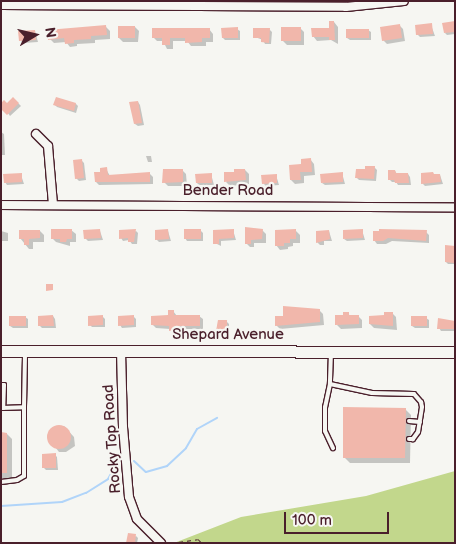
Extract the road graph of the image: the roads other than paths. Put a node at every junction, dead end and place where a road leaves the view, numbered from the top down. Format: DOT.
graph roads {
  1 [pos="404,1"];
  2 [pos="1,5"];
  3 [pos="36,134"];
  4 [pos="53,204"];
  5 [pos="1,205"];
  6 [pos="455,207"];
  7 [pos="331,350"];
  8 [pos="25,351"];
  9 [pos="121,351"];
  10 [pos="1,352"];
  11 [pos="455,352"];
  12 [pos="330,384"];
  13 [pos="1,385"];
  14 [pos="24,407"];
  15 [pos="2,408"];
  16 [pos="409,421"];
  17 [pos="420,422"];
  18 [pos="409,439"];
  19 [pos="333,448"];
  20 [pos="1,482"];
  21 [pos="161,543"];
  1 -- 2 [label="street"];
  3 -- 4 [label="street"];
  4 -- 5 [label="street, Bender Road"];
  4 -- 6 [label="street, Bender Road"];
  7 -- 9 [label="main road, Shepard Avenue"];
  7 -- 11 [label="main road, Shepard Avenue"];
  7 -- 12 [label="lane"];
  8 -- 9 [label="main road, Shepard Avenue"];
  8 -- 10 [label="main road, Shepard Avenue"];
  8 -- 14 [label="lane"];
  9 -- 21 [label="street, Rocky Top Road"];
  12 -- 17 [label="lane"];
  12 -- 19 [label="lane"];
  13 -- 15 [label="lane"];
  14 -- 15 [label="lane"];
  14 -- 20 [label="lane"];
  16 -- 17 [label="lane"];
  17 -- 18 [label="lane"];
}
